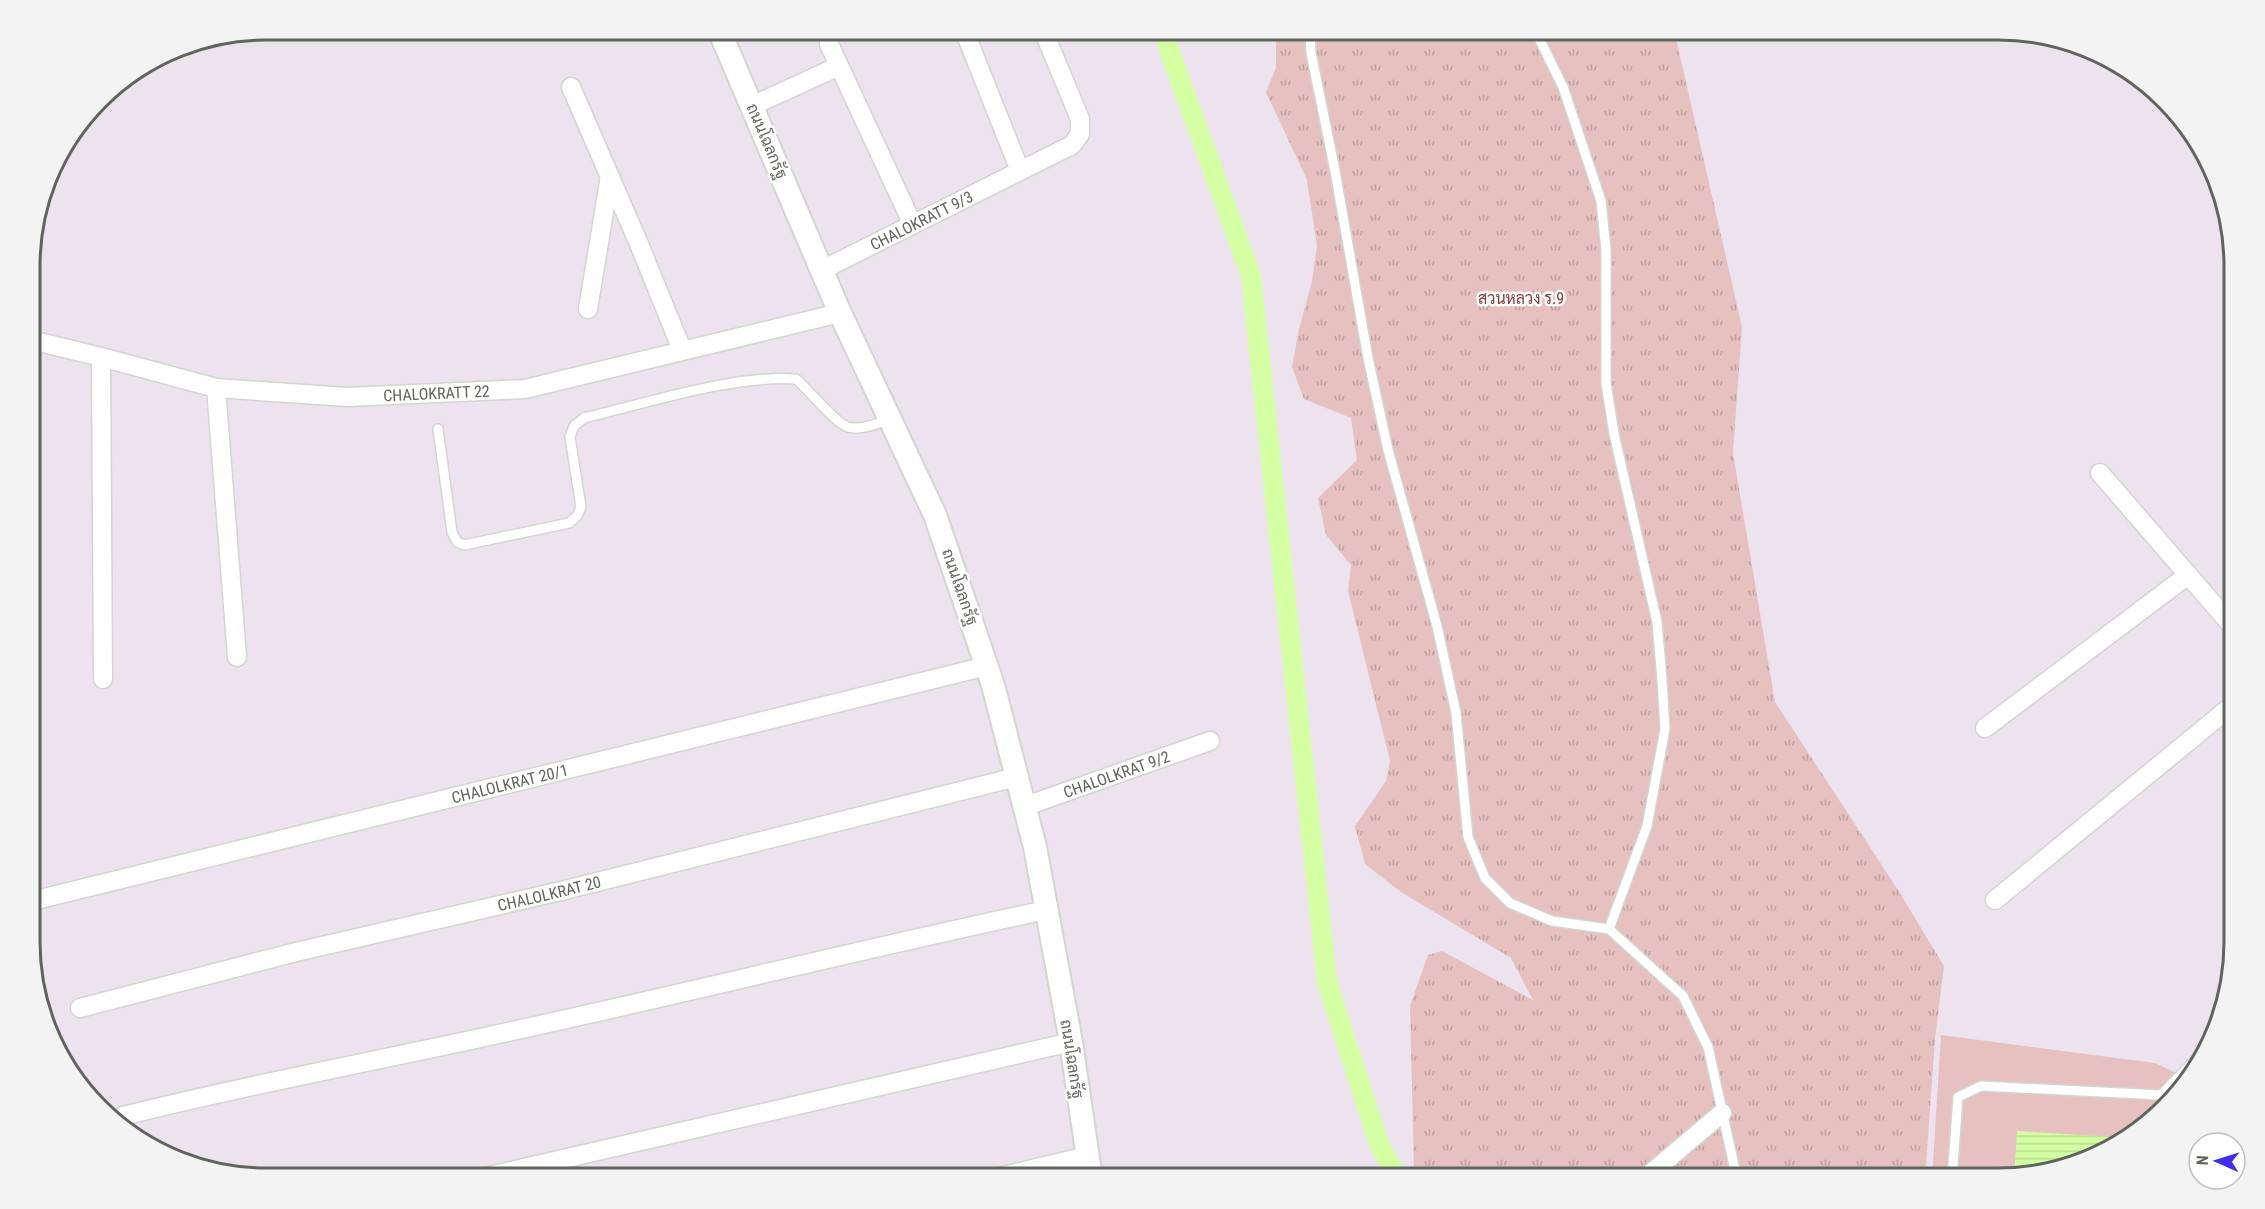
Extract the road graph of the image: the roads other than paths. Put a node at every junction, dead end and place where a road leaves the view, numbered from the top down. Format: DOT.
graph roads {
  1 [pos="723,40"];
  2 [pos="830,40"];
  3 [pos="968,40"];
  4 [pos="1047,40"];
  5 [pos="1310,40"];
  6 [pos="1540,40"];
  7 [pos="839,66"];
  8 [pos="571,87"];
  9 [pos="752,106"];
  10 [pos="1020,171"];
  11 [pos="610,176"];
  12 [pos="912,223"];
  13 [pos="822,270"];
  14 [pos="588,309"];
  15 [pos="840,313"];
  16 [pos="40,342"];
  17 [pos="682,350"];
  18 [pos="101,357"];
  19 [pos="216,388"];
  20 [pos="890,419"];
  21 [pos="438,429"];
  22 [pos="2100,473"];
  23 [pos="2188,575"];
  24 [pos="2224,616"];
  25 [pos="237,657"];
  26 [pos="987,666"];
  27 [pos="103,679"];
  28 [pos="2224,712"];
  29 [pos="1985,728"];
  30 [pos="1210,741"];
  31 [pos="1017,777"];
  32 [pos="1023,807"];
  33 [pos="40,899"];
  34 [pos="1995,900"];
  35 [pos="1046,910"];
  36 [pos="1609,929"];
  37 [pos="80,1008"];
  38 [pos="1071,1042"];
  39 [pos="2183,1073"];
  40 [pos="2161,1095"];
  41 [pos="2164,1097"];
  42 [pos="1722,1113"];
  43 [pos="123,1116"];
  44 [pos="1087,1156"];
  45 [pos="524,1168"];
  46 [pos="1037,1168"];
  47 [pos="1089,1168"];
  48 [pos="1657,1168"];
  49 [pos="1735,1168"];
  50 [pos="1953,1168"];
  1 -- 9 [label="street, ถนนโฉลกรัฐ"];
  2 -- 7 [label="street"];
  3 -- 10 [label="street"];
  4 -- 10 [label="street, CHALOKRATT 9/3"];
  5 -- 36 [label="lane"];
  6 -- 36 [label="lane"];
  7 -- 9 [label="street"];
  7 -- 12 [label="street"];
  8 -- 11 [label="street"];
  9 -- 13 [label="street, ถนนโฉลกรัฐ"];
  10 -- 12 [label="street, CHALOKRATT 9/3"];
  11 -- 14 [label="street"];
  11 -- 17 [label="street"];
  12 -- 13 [label="street, CHALOKRATT 9/3"];
  13 -- 15 [label="street, ถนนโฉลกรัฐ"];
  15 -- 17 [label="street, CHALOKRATT 22"];
  15 -- 20 [label="street, ถนนโฉลกรัฐ"];
  16 -- 18 [label="street, CHALOKRATT 22"];
  17 -- 19 [label="street, CHALOKRATT 22"];
  18 -- 19 [label="street, CHALOKRATT 22"];
  18 -- 27 [label="street"];
  19 -- 25 [label="street"];
  20 -- 21 [label="lane"];
  20 -- 26 [label="street, ถนนโฉลกรัฐ"];
  22 -- 23 [label="street"];
  23 -- 24 [label="street"];
  23 -- 29 [label="street"];
  26 -- 31 [label="street, ถนนโฉลกรัฐ"];
  26 -- 33 [label="street, CHALOLKRAT 20/1"];
  28 -- 34 [label="street"];
  30 -- 32 [label="street, CHALOLKRAT 9/2"];
  31 -- 32 [label="street, ถนนโฉลกรัฐ"];
  31 -- 37 [label="street, CHALOLKRAT 20"];
  32 -- 35 [label="street, ถนนโฉลกรัฐ"];
  35 -- 38 [label="street, ถนนโฉลกรัฐ"];
  35 -- 43 [label="street"];
  36 -- 42 [label="lane"];
  38 -- 44 [label="street, ถนนโฉลกรัฐ"];
  38 -- 45 [label="street"];
  39 -- 40 [label="lane"];
  40 -- 41 [label="lane"];
  40 -- 50 [label="lane"];
  42 -- 48 [label="street"];
  42 -- 49 [label="lane"];
  44 -- 46 [label="street"];
  44 -- 47 [label="street, ถนนโฉลกรัฐ"];
}
